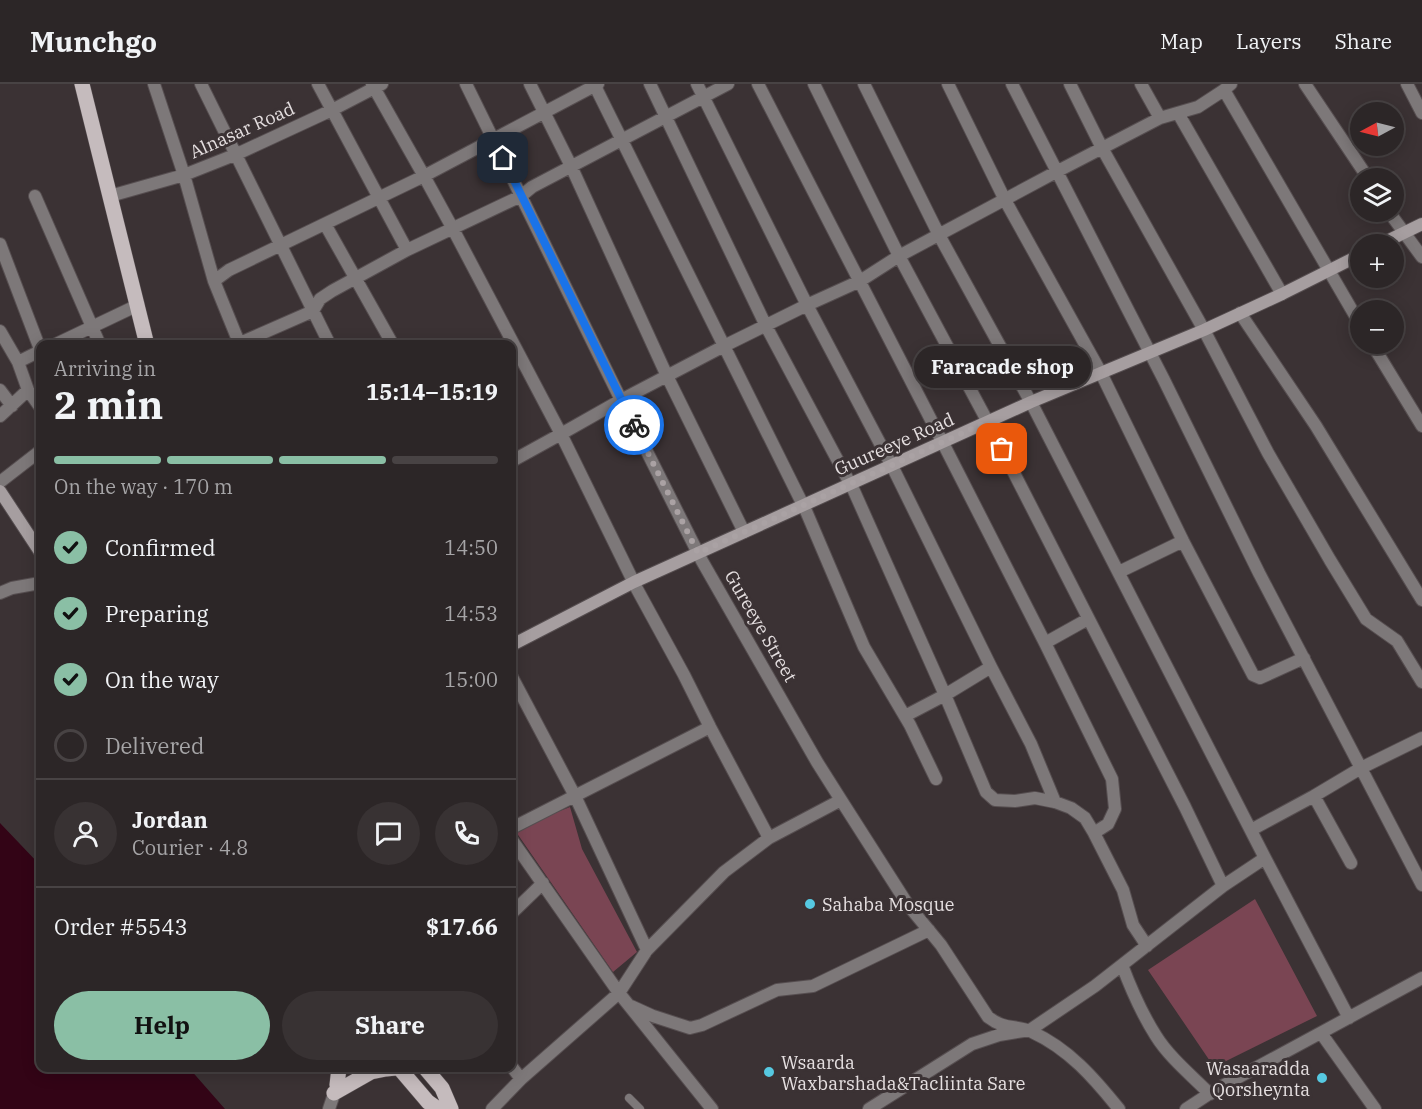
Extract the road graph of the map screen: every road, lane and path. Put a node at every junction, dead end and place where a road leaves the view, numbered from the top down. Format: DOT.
graph roads {
  1 [pos="82,84"];
  2 [pos="154,84"];
  3 [pos="201,84"];
  4 [pos="318,84"];
  5 [pos="466,84"];
  6 [pos="530,84"];
  7 [pos="650,84"];
  8 [pos="697,84"];
  9 [pos="728,84"];
  10 [pos="758,84"];
  11 [pos="814,84"];
  12 [pos="864,84"];
  13 [pos="948,84"];
  14 [pos="1012,84"];
  15 [pos="1070,84"];
  16 [pos="1141,84"];
  17 [pos="1305,84"];
  18 [pos="1407,84"];
  19 [pos="376,85"];
  20 [pos="596,85"];
  21 [pos="1227,87"];
  22 [pos="703,97"];
  23 [pos="332,110"];
  24 [pos="544,113"];
  25 [pos="1178,113"];
  26 [pos="1422,113"];
  27 [pos="666,116"];
  28 [pos="1160,118"];
  29 [pos="493,139"];
  30 [pos="621,139"];
  31 [pos="1102,148"];
  32 [pos="237,154"];
  33 [pos="571,166"];
  34 [pos="1361,168"];
  35 [pos="1056,172"];
  36 [pos="184,175"];
  37 [pos="424,176"];
  38 [pos="35,196"];
  39 [pos="110,196"];
  40 [pos="521,196"];
  41 [pos="379,198"];
  42 [pos="1005,200"];
  43 [pos="1396,222"];
  44 [pos="325,224"];
  45 [pos="1422,224"];
  46 [pos="453,229"];
  47 [pos="1404,233"];
  48 [pos="939,235"];
  49 [pos="0,244"];
  50 [pos="281,245"];
  51 [pos="407,250"];
  52 [pos="899,256"];
  53 [pos="1422,258"];
  54 [pos="1350,260"];
  55 [pos="1328,271"];
  56 [pos="355,279"];
  57 [pos="214,281"];
  58 [pos="860,282"];
  59 [pos="1282,294"];
  60 [pos="807,304"];
  61 [pos="138,305"];
  62 [pos="1350,307"];
  63 [pos="313,311"];
  64 [pos="1240,313"];
  65 [pos="766,326"];
  66 [pos="93,327"];
  67 [pos="1204,330"];
  68 [pos="0,331"];
  69 [pos="36,340"];
  70 [pos="65,340"];
  71 [pos="98,340"];
  72 [pos="146,340"];
  73 [pos="236,340"];
  74 [pos="246,340"];
  75 [pos="328,340"];
  76 [pos="390,340"];
  77 [pos="509,340"];
  78 [pos="724,346"];
  79 [pos="36,352"];
  80 [pos="516,352"];
  81 [pos="1149,352"];
  82 [pos="1378,354"];
  83 [pos="18,362"];
  84 [pos="1101,373"];
  85 [pos="667,376"];
  86 [pos="0,390"];
  87 [pos="28,390"];
  88 [pos="621,400"];
  89 [pos="36,401"];
  90 [pos="1031,402"];
  91 [pos="12,406"];
  92 [pos="0,416"];
  93 [pos="987,422"];
  94 [pos="1422,426"];
  95 [pos="561,434"];
  96 [pos="942,442"];
  97 [pos="36,454"];
  98 [pos="516,459"];
  99 [pos="891,465"];
  100 [pos="0,482"];
  101 [pos="850,484"];
  102 [pos="0,491"];
  103 [pos="804,505"];
  104 [pos="744,532"];
  105 [pos="36,535"];
  106 [pos="1183,541"];
  107 [pos="698,553"];
  108 [pos="1119,572"];
  109 [pos="634,582"];
  110 [pos="36,584"];
  111 [pos="0,593"];
  112 [pos="1422,600"];
  113 [pos="1088,619"];
  114 [pos="516,643"];
  115 [pos="1045,643"];
  116 [pos="1304,658"];
  117 [pos="991,667"];
  118 [pos="1422,682"];
  119 [pos="516,685"];
  120 [pos="945,695"];
  121 [pos="905,716"];
  122 [pos="710,727"];
  123 [pos="1422,738"];
  124 [pos="1361,768"];
  125 [pos="936,779"];
  126 [pos="575,796"];
  127 [pos="1314,796"];
  128 [pos="841,800"];
  129 [pos="1056,802"];
  130 [pos="516,826"];
  131 [pos="1251,830"];
  132 [pos="1095,832"];
  133 [pos="769,838"];
  134 [pos="516,846"];
  135 [pos="1265,858"];
  136 [pos="1351,863"];
  137 [pos="543,883"];
  138 [pos="1422,885"];
  139 [pos="1223,886"];
  140 [pos="516,909"];
  141 [pos="929,930"];
  142 [pos="1147,945"];
  143 [pos="647,950"];
  144 [pos="1122,965"];
  145 [pos="1422,978"];
  146 [pos="620,993"];
  147 [pos="629,1005"];
  148 [pos="1349,1018"];
  149 [pos="1030,1030"];
  150 [pos="1321,1033"];
  151 [pos="338,1072"];
  152 [pos="343,1072"];
  153 [pos="370,1072"];
  154 [pos="402,1072"];
  155 [pos="428,1072"];
  156 [pos="515,1072"];
  157 [pos="520,1079"];
  158 [pos="336,1089"];
  159 [pos="1210,1094"];
  160 [pos="629,1098"];
  161 [pos="329,1109"];
  162 [pos="438,1109"];
  163 [pos="451,1109"];
  164 [pos="492,1109"];
  165 [pos="640,1109"];
  166 [pos="712,1109"];
  167 [pos="869,1109"];
  168 [pos="1119,1109"];
  169 [pos="1186,1109"];
  170 [pos="1375,1109"];
  1 -- 39 [label="main road"];
  2 -- 36 [label="street"];
  3 -- 32 [label="street"];
  4 -- 23 [label="street"];
  5 -- 29 [label="street, Gureeye Street"];
  6 -- 24 [label="street"];
  7 -- 27 [label="street"];
  8 -- 22 [label="street"];
  9 -- 22 [label="street"];
  10 -- 58 [label="street"];
  11 -- 52 [label="street"];
  12 -- 48 [label="street"];
  13 -- 42 [label="street"];
  14 -- 35 [label="street"];
  15 -- 31 [label="street"];
  16 -- 28 [label="street"];
  17 -- 34 [label="street"];
  18 -- 26 [label="street"];
  19 -- 23 [label="street, Alnasar Road"];
  19 -- 37 [label="street"];
  20 -- 24 [label="street"];
  20 -- 30 [label="street"];
  21 -- 25 [label="street"];
  21 -- 55 [label="street"];
  22 -- 27 [label="street"];
  22 -- 60 [label="street"];
  23 -- 32 [label="street, Alnasar Road"];
  23 -- 41 [label="street"];
  24 -- 29 [label="street"];
  24 -- 33 [label="street"];
  25 -- 28 [label="street"];
  25 -- 59 [label="street"];
  27 -- 30 [label="street"];
  27 -- 65 [label="street"];
  28 -- 31 [label="street"];
  29 -- 37 [label="street"];
  29 -- 40 [label="street, Gureeye Street"];
  30 -- 33 [label="street"];
  30 -- 78 [label="street"];
  31 -- 35 [label="street"];
  31 -- 67 [label="street"];
  32 -- 36 [label="street, Alnasar Road"];
  32 -- 50 [label="street"];
  33 -- 40 [label="street"];
  33 -- 85 [label="street"];
  35 -- 42 [label="street"];
  35 -- 81 [label="street"];
  36 -- 39 [label="street, Alnasar Road"];
  36 -- 57 [label="street"];
  37 -- 41 [label="street"];
  37 -- 46 [label="street"];
  38 -- 66 [label="street"];
  39 -- 61 [label="main road"];
  40 -- 46 [label="street"];
  40 -- 88 [label="street, Gureeye Street"];
  41 -- 44 [label="street"];
  41 -- 51 [label="street"];
  42 -- 48 [label="street"];
  42 -- 84 [label="street"];
  43 -- 47 [label="street"];
  44 -- 50 [label="street"];
  44 -- 56 [label="street"];
  45 -- 47 [label="street"];
  46 -- 51 [label="street"];
  46 -- 77 [label="street"];
  47 -- 53 [label="street"];
  48 -- 52 [label="street"];
  48 -- 90 [label="street"];
  49 -- 69 [label="street"];
  50 -- 57 [label="street"];
  50 -- 63 [label="street"];
  51 -- 56 [label="street"];
  52 -- 58 [label="street"];
  52 -- 93 [label="street"];
  54 -- 55 [label="street, Guureeye Road"];
  55 -- 59 [label="street, Guureeye Road"];
  55 -- 62 [label="street"];
  56 -- 63 [label="street"];
  56 -- 76 [label="street"];
  57 -- 73 [label="street"];
  58 -- 60 [label="street"];
  58 -- 96 [label="street"];
  59 -- 64 [label="street, Guureeye Road"];
  60 -- 65 [label="street"];
  60 -- 99 [label="street"];
  61 -- 66 [label="street"];
  61 -- 72 [label="main road"];
  63 -- 74 [label="street"];
  63 -- 75 [label="street"];
  64 -- 67 [label="street, Guureeye Road"];
  64 -- 112 [label="street"];
  65 -- 78 [label="street"];
  65 -- 101 [label="street"];
  66 -- 70 [label="street"];
  66 -- 71 [label="street"];
  67 -- 81 [label="street, Guureeye Road"];
  67 -- 118 [label="street"];
  68 -- 83 [label="street"];
  78 -- 85 [label="street"];
  78 -- 103 [label="street"];
  79 -- 83 [label="street"];
  80 -- 95 [label="street"];
  81 -- 84 [label="street, Guureeye Road"];
  81 -- 116 [label="street"];
  82 -- 94 [label="street"];
  83 -- 87 [label="street"];
  84 -- 90 [label="street, Guureeye Road"];
  84 -- 106 [label="street"];
  85 -- 88 [label="street"];
  85 -- 104 [label="street"];
  86 -- 91 [label="street"];
  87 -- 89 [label="street"];
  87 -- 91 [label="street"];
  88 -- 95 [label="street"];
  88 -- 107 [label="street, Gureeye Street"];
  90 -- 93 [label="street, Guureeye Road"];
  90 -- 108 [label="street"];
  91 -- 92 [label="street"];
  93 -- 96 [label="street, Guureeye Road"];
  93 -- 113 [label="street"];
  95 -- 98 [label="street"];
  95 -- 109 [label="street"];
  96 -- 99 [label="street, Guureeye Road"];
  96 -- 115 [label="street"];
  97 -- 100 [label="street"];
  99 -- 101 [label="street, Guureeye Road"];
  99 -- 117 [label="street"];
  101 -- 103 [label="street, Guureeye Road"];
  101 -- 120 [label="street"];
  102 -- 105 [label="street"];
  103 -- 104 [label="street, Guureeye Road"];
  103 -- 121 [label="street"];
  104 -- 107 [label="street, Guureeye Road"];
  106 -- 108 [label="street"];
  106 -- 116 [label="street"];
  107 -- 109 [label="street, Guureeye Road"];
  107 -- 128 [label="street, Gureeye Street"];
  108 -- 131 [label="street"];
  109 -- 114 [label="street, Guureeye Road"];
  109 -- 122 [label="street"];
  110 -- 111 [label="street"];
  113 -- 115 [label="street"];
  113 -- 139 [label="street"];
  115 -- 132 [label="street"];
  116 -- 124 [label="street"];
  117 -- 120 [label="street"];
  117 -- 129 [label="street"];
  119 -- 126 [label="street"];
  120 -- 121 [label="street"];
  120 -- 129 [label="street"];
  121 -- 125 [label="street"];
  122 -- 126 [label="street"];
  122 -- 133 [label="street"];
  123 -- 124 [label="street"];
  124 -- 127 [label="street"];
  124 -- 138 [label="street"];
  126 -- 130 [label="street"];
  126 -- 143 [label="street"];
  127 -- 131 [label="street"];
  127 -- 136 [label="street"];
  128 -- 133 [label="street"];
  128 -- 141 [label="street, Gureeye Street"];
  129 -- 132 [label="street"];
  131 -- 135 [label="street"];
  132 -- 142 [label="street"];
  133 -- 143 [label="street"];
  134 -- 137 [label="street"];
  135 -- 139 [label="street"];
  135 -- 148 [label="street"];
  137 -- 140 [label="street"];
  137 -- 146 [label="street"];
  139 -- 142 [label="street"];
  141 -- 147 [label="street"];
  141 -- 149 [label="street, Gureeye Street"];
  142 -- 144 [label="street"];
  143 -- 146 [label="street"];
  144 -- 149 [label="street"];
  144 -- 159 [label="street"];
  145 -- 148 [label="street"];
  146 -- 147 [label="street"];
  146 -- 157 [label="street"];
  147 -- 166 [label="street"];
  148 -- 150 [label="street"];
  149 -- 167 [label="street"];
  149 -- 168 [label="street, Gureeye Street"];
  150 -- 159 [label="street"];
  150 -- 170 [label="street"];
  151 -- 158 [label="main road"];
  152 -- 158 [label="street"];
  153 -- 158 [label="main road"];
  154 -- 162 [label="main road"];
  155 -- 163 [label="main road"];
  156 -- 157 [label="street"];
  157 -- 164 [label="street"];
  158 -- 161 [label="street"];
  159 -- 169 [label="street"];
  160 -- 165 [label="lane"];
}
